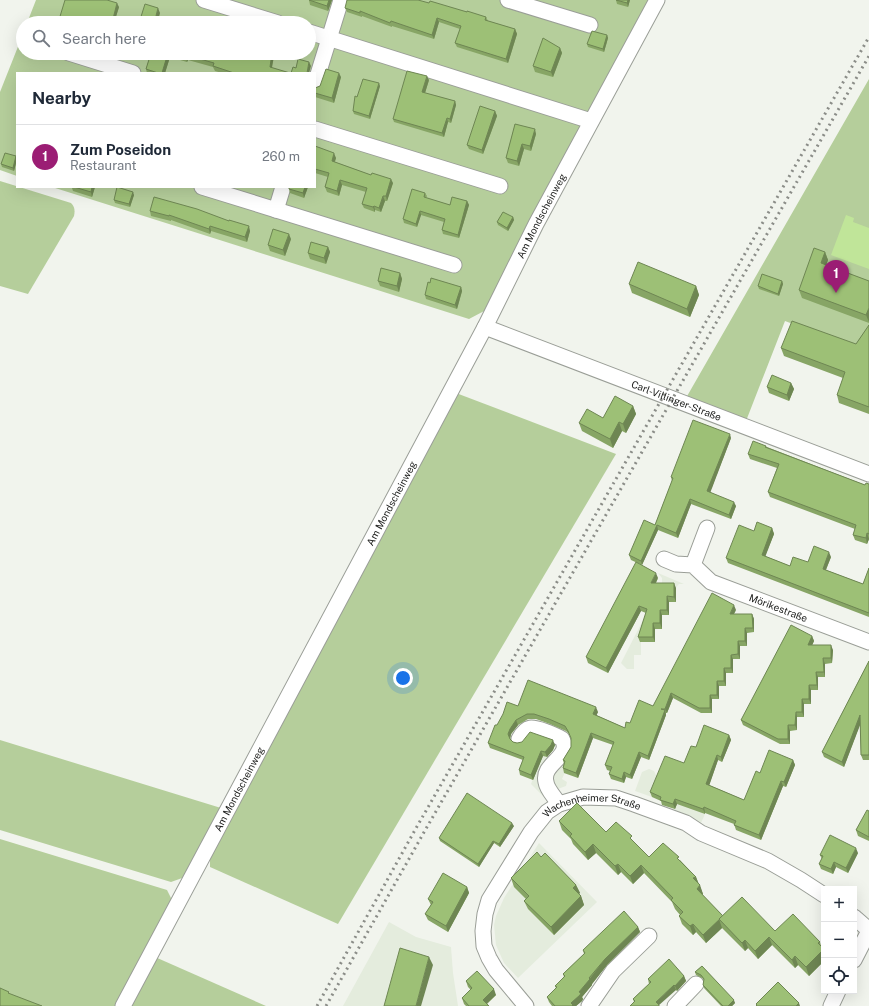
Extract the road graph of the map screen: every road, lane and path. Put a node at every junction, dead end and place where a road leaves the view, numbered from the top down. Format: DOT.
graph roads {
  1 [pos="204,0"];
  2 [pos="341,0"];
  3 [pos="508,0"];
  4 [pos="657,0"];
  5 [pos="255,16"];
  6 [pos="590,25"];
  7 [pos="316,34"];
  8 [pos="330,39"];
  9 [pos="91,60"];
  10 [pos="130,72"];
  11 [pos="316,81"];
  12 [pos="591,121"];
  13 [pos="316,130"];
  14 [pos="500,186"];
  15 [pos="205,188"];
  16 [pos="283,188"];
  17 [pos="276,210"];
  18 [pos="454,265"];
  19 [pos="484,327"];
  20 [pos="869,474"];
  21 [pos="707,528"];
  22 [pos="664,559"];
  23 [pos="693,565"];
  24 [pos="869,642"];
  25 [pos="520,740"];
  26 [pos="559,804"];
  27 [pos="821,893"];
  28 [pos="857,919"];
  29 [pos="869,930"];
  30 [pos="649,936"];
  31 [pos="855,958"];
  32 [pos="696,984"];
  33 [pos="837,994"];
  34 [pos="514,1000"];
  35 [pos="123,1006"];
  36 [pos="526,1006"];
  37 [pos="589,1006"];
  38 [pos="675,1006"];
  39 [pos="831,1006"];
  1 -- 5 [label="street"];
  2 -- 8 [label="street"];
  3 -- 6 [label="street"];
  4 -- 12 [label="street, Am Mondscheinweg"];
  7 -- 8 [label="street"];
  8 -- 11 [label="street"];
  8 -- 12 [label="street"];
  9 -- 10 [label="street"];
  12 -- 19 [label="street, Am Mondscheinweg"];
  13 -- 14 [label="street"];
  15 -- 17 [label="street"];
  16 -- 17 [label="street"];
  17 -- 18 [label="street"];
  19 -- 20 [label="street, Carl-Villinger-Straße"];
  19 -- 35 [label="street, Am Mondscheinweg"];
  21 -- 23 [label="street"];
  22 -- 23 [label="street"];
  23 -- 24 [label="street, Mörikestraße"];
  25 -- 26 [label="street"];
  26 -- 27 [label="street, Wachenheimer Straße"];
  26 -- 34 [label="street, Wachenheimer Straße"];
  28 -- 29 [label="street"];
  29 -- 31 [label="street"];
  30 -- 37 [label="street"];
  32 -- 38 [label="street"];
  33 -- 39 [label="street"];
  34 -- 36 [label="street, Wachenheimer Straße"];
}
